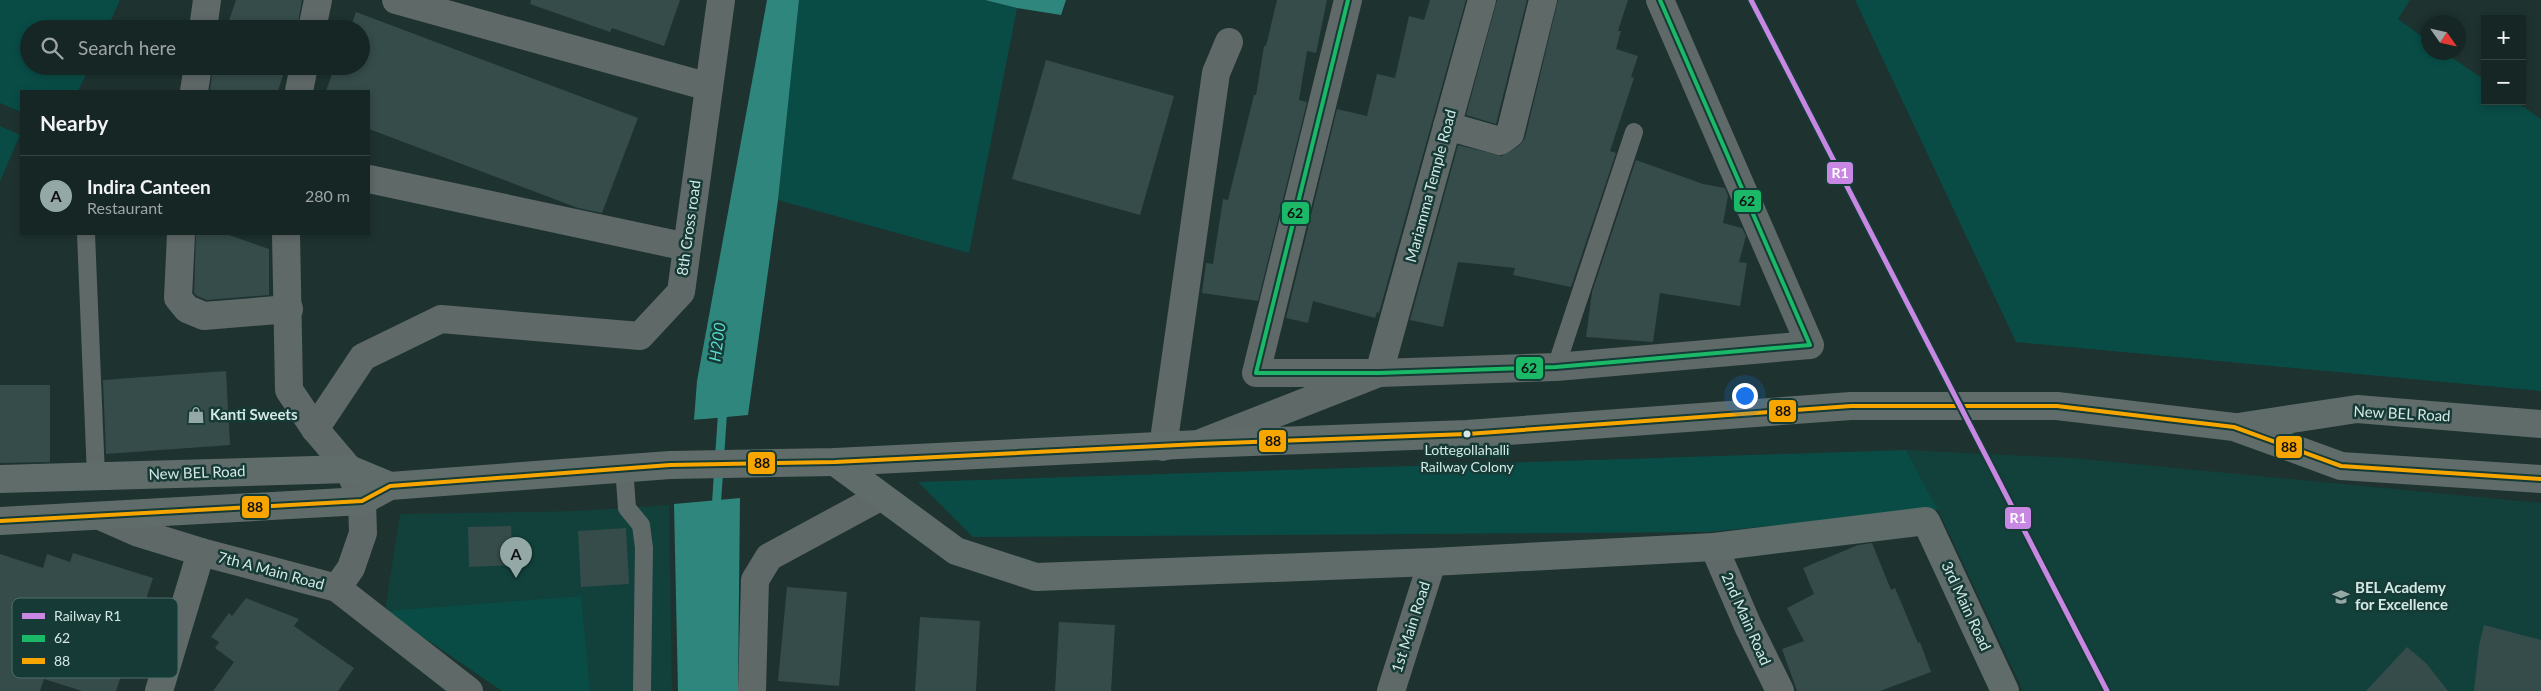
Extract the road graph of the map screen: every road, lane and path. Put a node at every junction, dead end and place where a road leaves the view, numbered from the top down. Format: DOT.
graph roads {
  1 [pos="207,0"];
  2 [pos="318,0"];
  3 [pos="396,0"];
  4 [pos="721,0"];
  5 [pos="1348,0"];
  6 [pos="1482,0"];
  7 [pos="1543,0"];
  8 [pos="1660,0"];
  9 [pos="204,20"];
  10 [pos="314,20"];
  11 [pos="1229,42"];
  12 [pos="197,75"];
  13 [pos="302,75"];
  14 [pos="709,87"];
  15 [pos="194,90"];
  16 [pos="299,90"];
  17 [pos="1447,126"];
  18 [pos="1634,132"];
  19 [pos="370,180"];
  20 [pos="86,235"];
  21 [pos="182,235"];
  22 [pos="286,235"];
  23 [pos="687,247"];
  24 [pos="289,309"];
  25 [pos="1556,366"];
  26 [pos="1379,373"];
  27 [pos="2541,424"];
  28 [pos="315,428"];
  29 [pos="2234,428"];
  30 [pos="1199,444"];
  31 [pos="1163,447"];
  32 [pos="835,462"];
  33 [pos="624,467"];
  34 [pos="349,469"];
  35 [pos="96,476"];
  36 [pos="0,479"];
  37 [pos="2541,479"];
  38 [pos="390,486"];
  39 [pos="880,497"];
  40 [pos="362,501"];
  41 [pos="102,517"];
  42 [pos="0,521"];
  43 [pos="1714,547"];
  44 [pos="201,552"];
  45 [pos="1432,562"];
  46 [pos="338,588"];
  47 [pos="178,628"];
  48 [pos="163,678"];
  49 [pos="159,691"];
  50 [pos="469,691"];
  51 [pos="642,691"];
  52 [pos="752,691"];
  53 [pos="1391,691"];
  54 [pos="1780,691"];
  55 [pos="2005,691"];
  1 -- 9 [label="street"];
  2 -- 10 [label="street"];
  3 -- 14 [label="street"];
  4 -- 14 [label="street, 8th Cross road"];
  5 -- 26 [label="street"];
  6 -- 17 [label="street, Mariamma Temple Road"];
  7 -- 17 [label="street"];
  8 -- 25 [label="street"];
  11 -- 31 [label="street"];
  12 -- 15 [label="street"];
  13 -- 16 [label="street"];
  14 -- 23 [label="street, 8th Cross road"];
  17 -- 26 [label="street, Mariamma Temple Road"];
  18 -- 25 [label="lane"];
  19 -- 23 [label="street"];
  20 -- 35 [label="lane"];
  21 -- 24 [label="street"];
  22 -- 24 [label="street"];
  23 -- 28 [label="street, 8th Cross road"];
  24 -- 28 [label="street"];
  25 -- 26 [label="street"];
  26 -- 30 [label="street"];
  27 -- 29 [label="main road, New BEL Road"];
  28 -- 34 [label="street"];
  29 -- 30 [label="main road, New BEL Road"];
  29 -- 37 [label="main road, New BEL Road"];
  30 -- 31 [label="main road, New BEL Road"];
  31 -- 32 [label="main road, New BEL Road"];
  32 -- 33 [label="main road, New BEL Road"];
  32 -- 39 [label="main road"];
  33 -- 38 [label="main road, New BEL Road"];
  33 -- 51 [label="lane"];
  34 -- 35 [label="main road, New BEL Road"];
  34 -- 38 [label="main road, New BEL Road"];
  34 -- 40 [label="street"];
  35 -- 36 [label="main road, New BEL Road"];
  38 -- 40 [label="main road, New BEL Road"];
  39 -- 45 [label="main road"];
  39 -- 52 [label="street"];
  40 -- 41 [label="main road, New BEL Road"];
  40 -- 46 [label="street"];
  41 -- 42 [label="main road, New BEL Road"];
  41 -- 44 [label="street"];
  43 -- 45 [label="main road"];
  43 -- 54 [label="street, 2nd Main Road"];
  43 -- 55 [label="main road, 3rd Main Road"];
  44 -- 46 [label="street, 7th A Main Road"];
  44 -- 47 [label="street, 7th A Main Road"];
  45 -- 53 [label="street, 1st Main Road"];
  46 -- 50 [label="street"];
  48 -- 49 [label="street, 7th A Main Road"];
}
